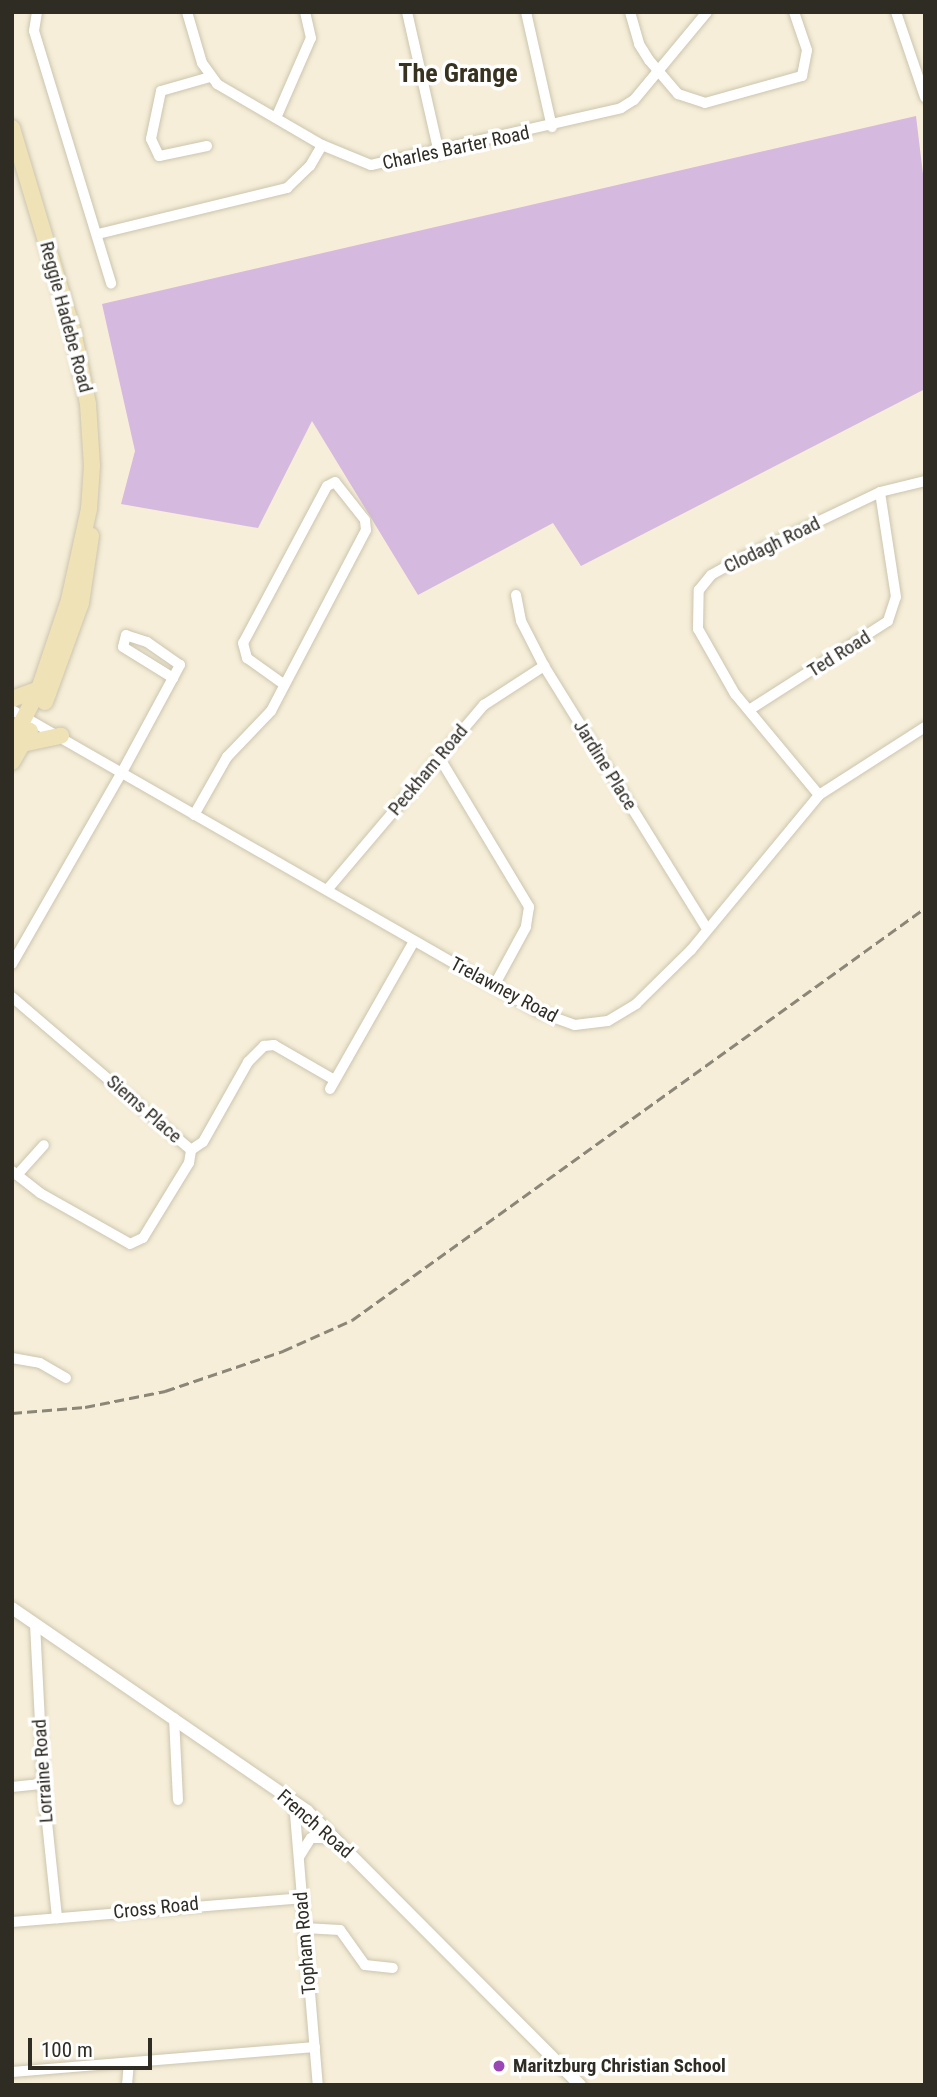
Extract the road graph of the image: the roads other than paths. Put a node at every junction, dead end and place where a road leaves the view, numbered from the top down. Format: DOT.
graph roads {
  1 [pos="37,12"];
  2 [pos="187,12"];
  3 [pos="305,12"];
  4 [pos="407,12"];
  5 [pos="526,12"];
  6 [pos="630,12"];
  7 [pos="707,12"];
  8 [pos="794,12"];
  9 [pos="896,12"];
  10 [pos="660,70"];
  11 [pos="211,78"];
  12 [pos="925,97"];
  13 [pos="276,118"];
  14 [pos="552,127"];
  15 [pos="12,128"];
  16 [pos="322,145"];
  17 [pos="206,146"];
  18 [pos="439,153"];
  19 [pos="98,234"];
  20 [pos="111,283"];
  21 [pos="925,481"];
  22 [pos="880,492"];
  23 [pos="89,509"];
  24 [pos="516,595"];
  25 [pos="544,666"];
  26 [pos="173,678"];
  27 [pos="282,683"];
  28 [pos="39,689"];
  29 [pos="12,699"];
  30 [pos="749,710"];
  31 [pos="24,716"];
  32 [pos="925,727"];
  33 [pos="61,736"];
  34 [pos="17,742"];
  35 [pos="439,757"];
  36 [pos="12,762"];
  37 [pos="121,774"];
  38 [pos="820,795"];
  39 [pos="194,815"];
  40 [pos="327,890"];
  41 [pos="707,929"];
  42 [pos="414,941"];
  43 [pos="12,964"];
  44 [pos="494,986"];
  45 [pos="12,997"];
  46 [pos="44,1145"];
  47 [pos="191,1150"];
  48 [pos="15,1173"];
  49 [pos="12,1358"];
  50 [pos="66,1378"];
  51 [pos="12,1608"];
  52 [pos="35,1625"];
  53 [pos="174,1718"];
  54 [pos="43,1784"];
  55 [pos="12,1787"];
  56 [pos="178,1801"];
  57 [pos="294,1802"];
  58 [pos="335,1838"];
  59 [pos="298,1858"];
  60 [pos="301,1898"];
  61 [pos="57,1918"];
  62 [pos="12,1922"];
  63 [pos="304,1928"];
  64 [pos="393,1968"];
  65 [pos="315,2047"];
  66 [pos="129,2063"];
  67 [pos="12,2072"];
  68 [pos="127,2085"];
  69 [pos="318,2085"];
  70 [pos="580,2085"];
  1 -- 19 [label="street"];
  2 -- 11 [label="street"];
  3 -- 13 [label="street"];
  4 -- 18 [label="street"];
  5 -- 14 [label="street"];
  6 -- 10 [label="street"];
  7 -- 10 [label="street, Charles Barter Road"];
  8 -- 10 [label="street"];
  9 -- 12 [label="street"];
  10 -- 14 [label="street, Charles Barter Road"];
  11 -- 13 [label="street, Charles Barter Road"];
  11 -- 17 [label="street"];
  13 -- 16 [label="street, Charles Barter Road"];
  14 -- 18 [label="street, Charles Barter Road"];
  15 -- 23 [label="main road, Reggie Hadebe Road"];
  16 -- 18 [label="street, Charles Barter Road"];
  16 -- 19 [label="street"];
  19 -- 20 [label="street"];
  21 -- 22 [label="street, Clodagh Road"];
  22 -- 30 [label="street, Ted Road"];
  22 -- 30 [label="street, Clodagh Road"];
  23 -- 28 [label="main road, Reggie Hadebe Road"];
  23 -- 31 [label="main road, Reggie Hadebe Road"];
  24 -- 25 [label="street, Jardine Place"];
  25 -- 35 [label="street, Peckham Road"];
  25 -- 41 [label="street, Jardine Place"];
  26 -- 26 [label="street"];
  26 -- 37 [label="street"];
  27 -- 27 [label="street"];
  27 -- 39 [label="street"];
  28 -- 29 [label="main road"];
  28 -- 31 [label="main road, Reggie Hadebe Road"];
  30 -- 38 [label="street, Clodagh Road"];
  31 -- 33 [label="street, Trelawney Road"];
  31 -- 34 [label="main road, Reggie Hadebe Road"];
  32 -- 38 [label="street, Trelawney Road"];
  33 -- 34 [label="main road"];
  33 -- 37 [label="street, Trelawney Road"];
  34 -- 36 [label="main road, Reggie Hadebe Road"];
  35 -- 40 [label="street, Peckham Road"];
  35 -- 44 [label="street"];
  37 -- 39 [label="street, Trelawney Road"];
  37 -- 43 [label="street"];
  38 -- 41 [label="street, Trelawney Road"];
  39 -- 40 [label="street, Trelawney Road"];
  40 -- 42 [label="street, Trelawney Road"];
  41 -- 44 [label="street, Trelawney Road"];
  42 -- 44 [label="street, Trelawney Road"];
  42 -- 47 [label="street"];
  45 -- 47 [label="street, Siems Place"];
  46 -- 48 [label="street"];
  47 -- 48 [label="street, Siems Place"];
  49 -- 50 [label="street"];
  51 -- 52 [label="street, French Road"];
  52 -- 53 [label="street, French Road"];
  52 -- 54 [label="street, Lorraine Road"];
  53 -- 56 [label="street"];
  53 -- 57 [label="street, French Road"];
  54 -- 55 [label="street"];
  54 -- 61 [label="street, Lorraine Road"];
  57 -- 58 [label="street, French Road"];
  57 -- 59 [label="street, Topham Road"];
  58 -- 59 [label="street"];
  58 -- 70 [label="street, French Road"];
  59 -- 60 [label="street, Topham Road"];
  60 -- 61 [label="street, Cross Road"];
  60 -- 63 [label="street, Topham Road"];
  61 -- 62 [label="street, Cross Road"];
  63 -- 64 [label="street"];
  63 -- 65 [label="street, Topham Road"];
  65 -- 66 [label="street"];
  65 -- 69 [label="street, Topham Road"];
  66 -- 67 [label="street"];
  66 -- 68 [label="street"];
}
